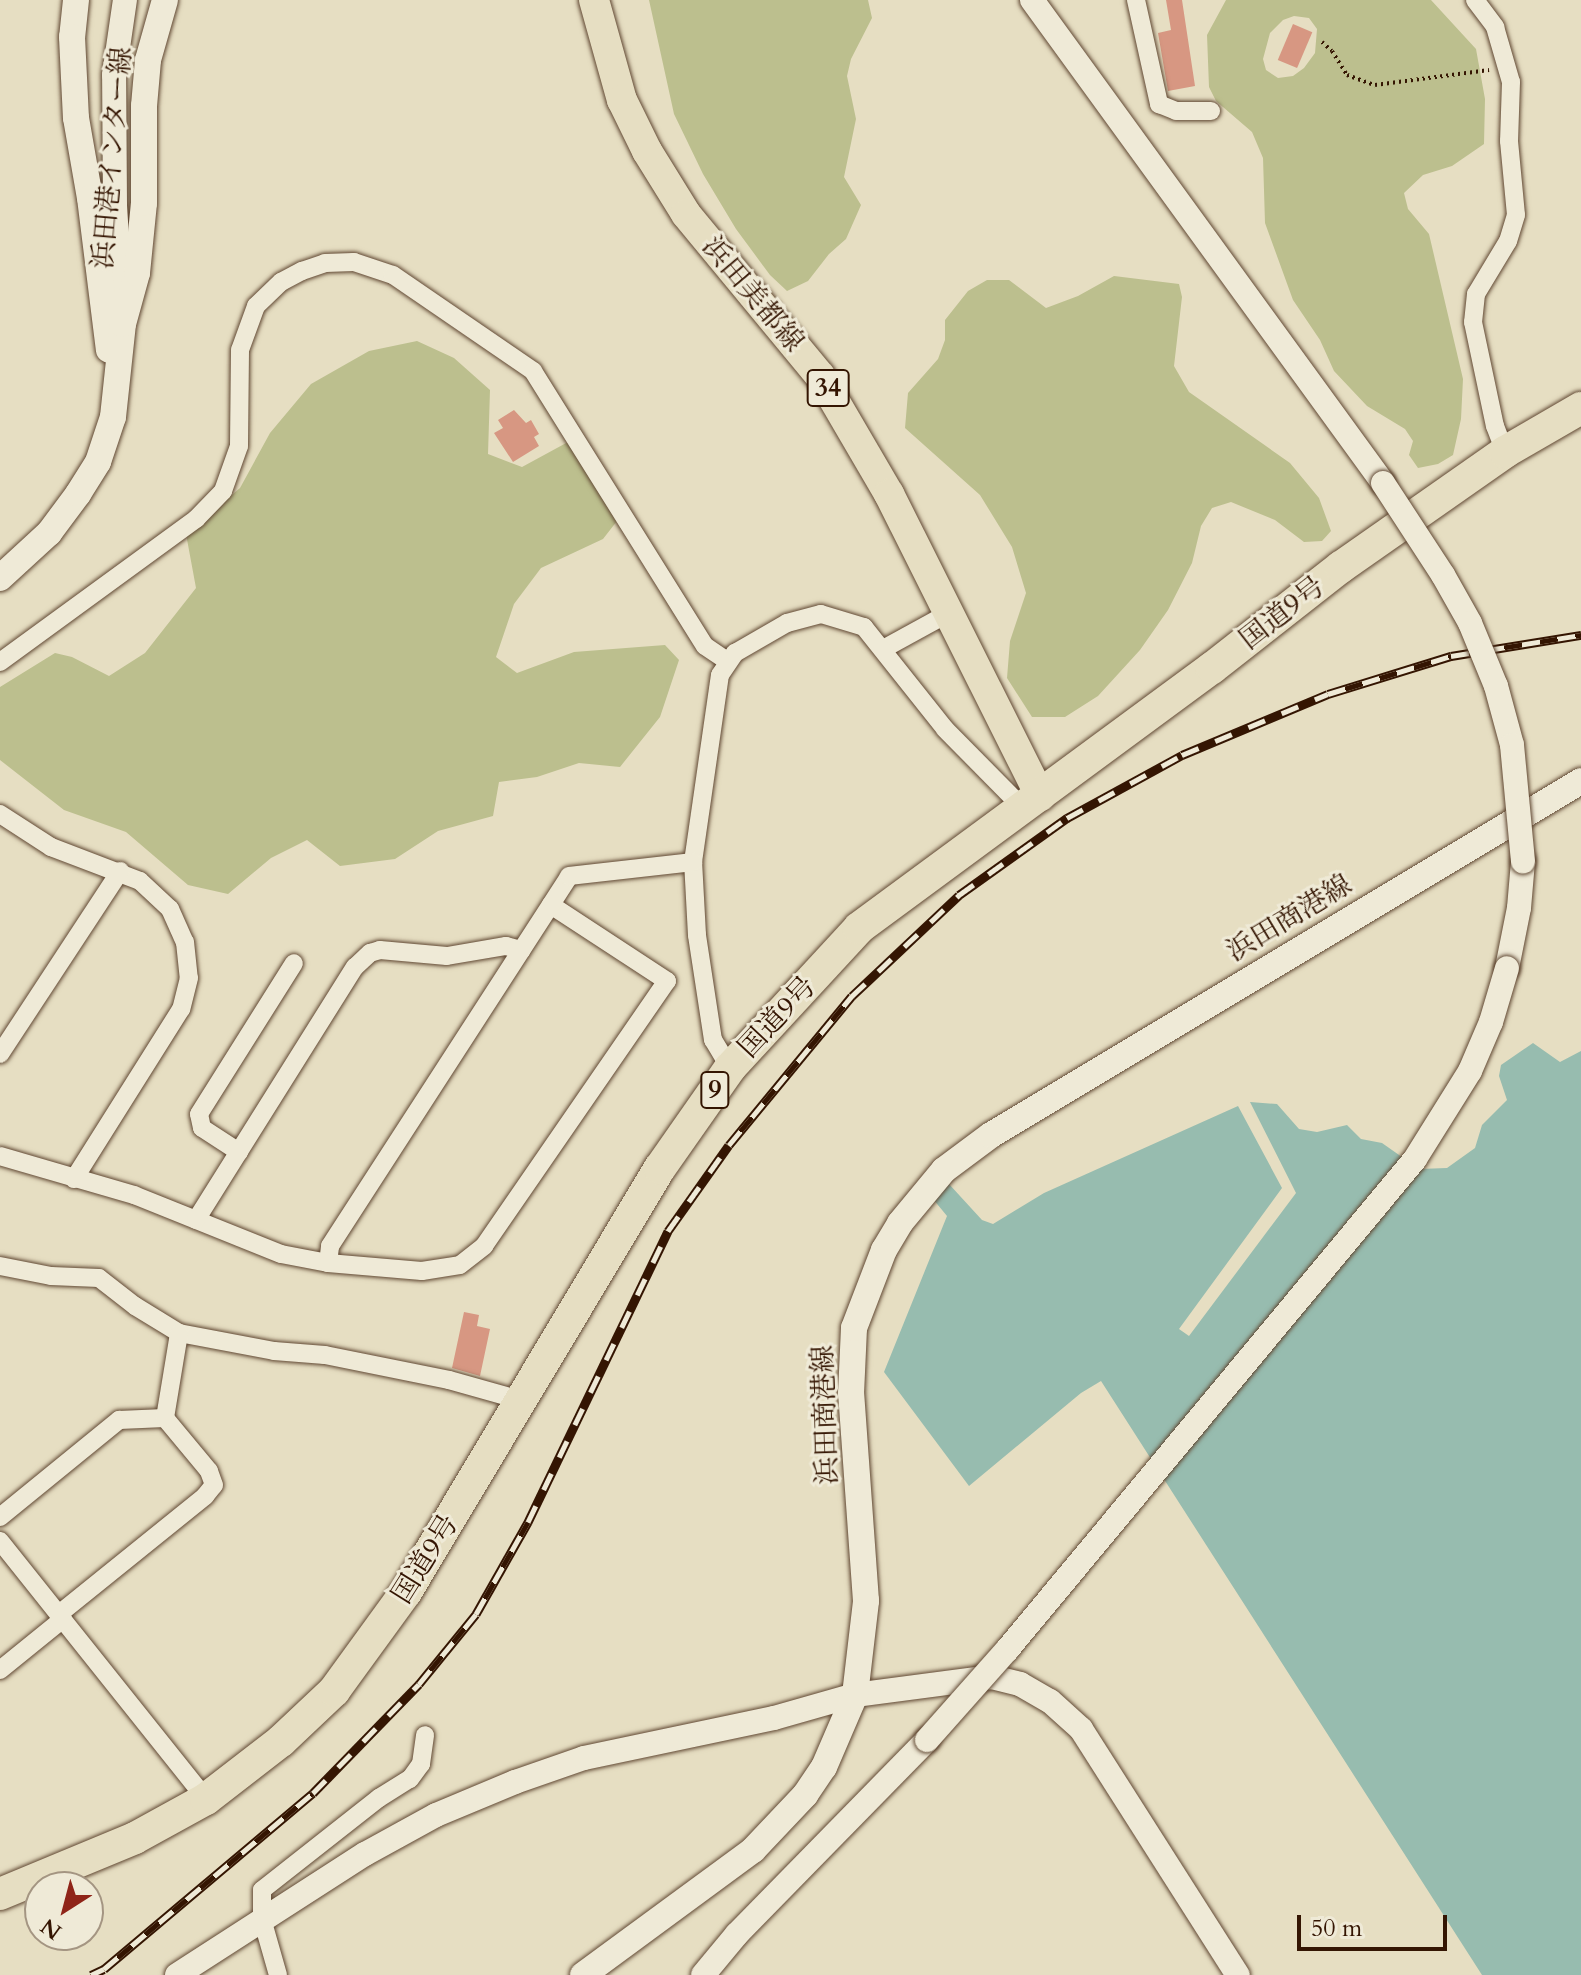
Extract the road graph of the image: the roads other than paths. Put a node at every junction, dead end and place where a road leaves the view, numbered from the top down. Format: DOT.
graph roads {
  1 [pos="76,0"];
  2 [pos="125,0"];
  3 [pos="165,0"];
  4 [pos="594,0"];
  5 [pos="1032,0"];
  6 [pos="1136,0"];
  7 [pos="1475,0"];
  8 [pos="1211,111"];
  9 [pos="123,324"];
  10 [pos="1581,408"];
  11 [pos="113,417"];
  12 [pos="1505,452"];
  13 [pos="0,578"];
  14 [pos="947,614"];
  15 [pos="883,649"];
  16 [pos="727,661"];
  17 [pos="0,662"];
  18 [pos="1581,781"];
  19 [pos="1031,802"];
  20 [pos="6,818"];
  21 [pos="0,839"];
  22 [pos="693,862"];
  23 [pos="120,871"];
  24 [pos="551,905"];
  25 [pos="521,950"];
  26 [pos="294,963"];
  27 [pos="0,1054"];
  28 [pos="730,1068"];
  29 [pos="239,1152"];
  30 [pos="0,1156"];
  31 [pos="74,1179"];
  32 [pos="196,1220"];
  33 [pos="328,1263"];
  34 [pos="0,1266"];
  35 [pos="179,1333"];
  36 [pos="520,1400"];
  37 [pos="165,1418"];
  38 [pos="0,1517"];
  39 [pos="0,1541"];
  40 [pos="61,1617"];
  41 [pos="0,1670"];
  42 [pos="855,1695"];
  43 [pos="425,1735"];
  44 [pos="206,1799"];
  45 [pos="0,1894"];
  46 [pos="262,1919"];
  47 [pos="177,1975"];
  48 [pos="278,1975"];
  49 [pos="583,1975"];
  50 [pos="703,1975"];
  51 [pos="1238,1975"];
  1 -- 11 [label="main road, 浜田港インター線"];
  2 -- 9 [label="street"];
  3 -- 9 [label="main road, 浜田港インター線"];
  4 -- 14 [label="main road, 浜田美都線 / 34"];
  5 -- 50 [label="street, bridge"];
  6 -- 8 [label="street"];
  7 -- 12 [label="street"];
  9 -- 11 [label="main road, 浜田港インター線"];
  10 -- 12 [label="highway, 国道9号 / 9"];
  11 -- 13 [label="main road, 浜田港インター線"];
  12 -- 19 [label="highway, 国道9号 / 9"];
  14 -- 15 [label="street"];
  14 -- 19 [label="main road, 浜田美都線 / 34"];
  15 -- 16 [label="street"];
  15 -- 19 [label="street"];
  16 -- 17 [label="street"];
  16 -- 22 [label="street"];
  18 -- 42 [label="main road, 浜田商港線"];
  19 -- 28 [label="highway, 国道9号 / 9"];
  20 -- 21 [label="street"];
  20 -- 23 [label="street"];
  22 -- 24 [label="street"];
  22 -- 28 [label="street"];
  23 -- 27 [label="street"];
  23 -- 31 [label="street"];
  24 -- 25 [label="street"];
  24 -- 33 [label="street"];
  25 -- 29 [label="street"];
  25 -- 33 [label="street"];
  26 -- 29 [label="street"];
  28 -- 36 [label="highway, 国道9号 / 9"];
  29 -- 32 [label="street"];
  30 -- 31 [label="street"];
  31 -- 32 [label="street"];
  32 -- 33 [label="street"];
  34 -- 35 [label="street"];
  35 -- 36 [label="street"];
  35 -- 37 [label="street"];
  36 -- 44 [label="highway, 国道9号 / 9"];
  37 -- 38 [label="street"];
  37 -- 40 [label="street"];
  39 -- 40 [label="street"];
  40 -- 41 [label="street"];
  40 -- 44 [label="street"];
  42 -- 46 [label="street"];
  42 -- 49 [label="main road, 浜田商港線"];
  42 -- 51 [label="street"];
  43 -- 46 [label="street"];
  44 -- 45 [label="highway, 国道9号 / 9"];
  46 -- 47 [label="street"];
  46 -- 48 [label="street"];
}
